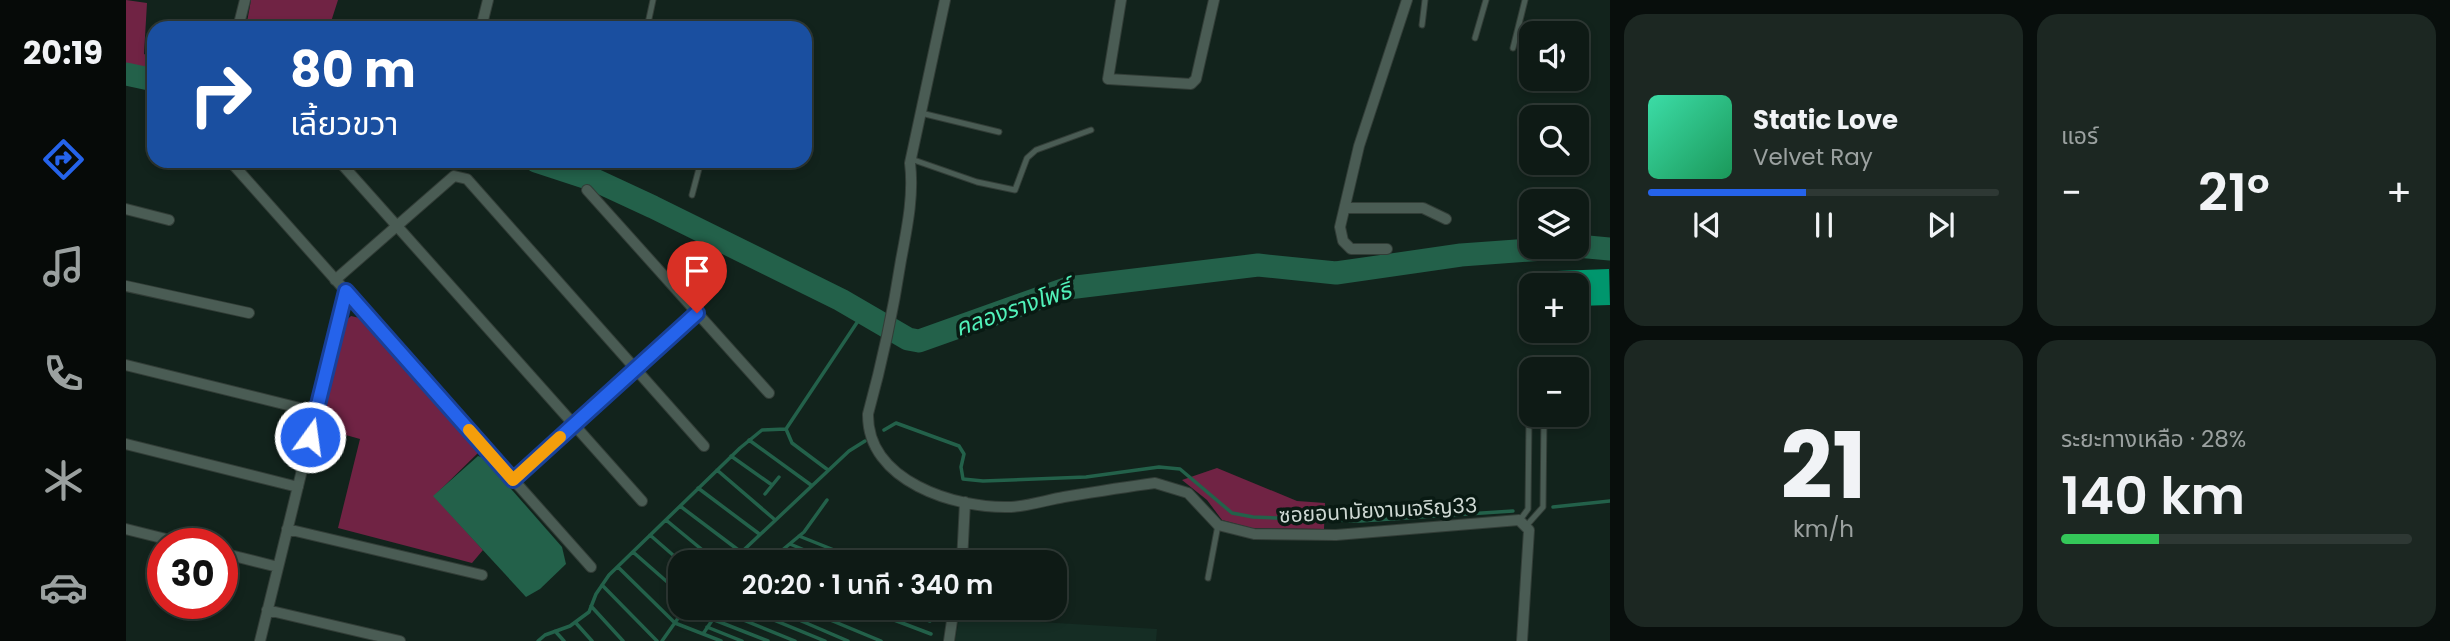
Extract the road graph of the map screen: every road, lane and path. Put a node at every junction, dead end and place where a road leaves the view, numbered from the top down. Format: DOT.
graph roads {
  1 [pos="244,0"];
  2 [pos="488,0"];
  3 [pos="653,0"];
  4 [pos="945,0"];
  5 [pos="1121,0"];
  6 [pos="1214,0"];
  7 [pos="1407,0"];
  8 [pos="1426,0"];
  9 [pos="1486,0"];
  10 [pos="1525,0"];
  11 [pos="240,21"];
  12 [pos="483,21"];
  13 [pos="648,21"];
  14 [pos="1422,25"];
  15 [pos="1475,38"];
  16 [pos="1513,48"];
  17 [pos="921,113"];
  18 [pos="1091,131"];
  19 [pos="999,132"];
  20 [pos="911,159"];
  21 [pos="236,168"];
  22 [pos="345,168"];
  23 [pos="699,168"];
  24 [pos="587,190"];
  25 [pos="692,195"];
  26 [pos="1345,208"];
  27 [pos="126,209"];
  28 [pos="1446,219"];
  29 [pos="169,220"];
  30 [pos="397,226"];
  31 [pos="1387,250"];
  32 [pos="335,279"];
  33 [pos="126,286"];
  34 [pos="346,291"];
  35 [pos="249,313"];
  36 [pos="697,313"];
  37 [pos="126,365"];
  38 [pos="635,369"];
  39 [pos="769,393"];
  40 [pos="316,412"];
  41 [pos="574,425"];
  42 [pos="1529,427"];
  43 [pos="1544,427"];
  44 [pos="126,444"];
  45 [pos="704,446"];
  46 [pos="513,480"];
  47 [pos="298,487"];
  48 [pos="642,501"];
  49 [pos="965,502"];
  50 [pos="1523,522"];
  51 [pos="1218,525"];
  52 [pos="126,529"];
  53 [pos="287,529"];
  54 [pos="147,534"];
  55 [pos="963,550"];
  56 [pos="238,557"];
  57 [pos="278,567"];
  58 [pos="591,567"];
  59 [pos="482,575"];
  60 [pos="1208,578"];
  61 [pos="267,610"];
  62 [pos="952,620"];
  63 [pos="260,641"];
  64 [pos="400,641"];
  65 [pos="949,641"];
  66 [pos="1522,641"];
  1 -- 11 [label="street"];
  2 -- 12 [label="street"];
  3 -- 13 [label="lane"];
  4 -- 17 [label="street"];
  5 -- 6 [label="street"];
  7 -- 26 [label="street"];
  8 -- 14 [label="lane"];
  9 -- 15 [label="lane"];
  10 -- 16 [label="lane"];
  17 -- 19 [label="lane"];
  17 -- 20 [label="street"];
  18 -- 20 [label="lane"];
  20 -- 49 [label="street"];
  21 -- 32 [label="street"];
  22 -- 30 [label="street"];
  23 -- 25 [label="lane"];
  24 -- 36 [label="street"];
  26 -- 28 [label="street"];
  26 -- 31 [label="street"];
  27 -- 29 [label="street"];
  30 -- 32 [label="street"];
  30 -- 38 [label="street"];
  30 -- 41 [label="street"];
  32 -- 34 [label="street"];
  33 -- 35 [label="street"];
  34 -- 40 [label="street"];
  34 -- 46 [label="street"];
  36 -- 38 [label="street"];
  36 -- 39 [label="street"];
  37 -- 40 [label="street"];
  38 -- 41 [label="street"];
  38 -- 45 [label="street"];
  40 -- 47 [label="street"];
  41 -- 46 [label="street"];
  41 -- 48 [label="street"];
  42 -- 50 [label="lane"];
  43 -- 50 [label="lane"];
  44 -- 47 [label="street"];
  46 -- 58 [label="street"];
  47 -- 53 [label="street"];
  49 -- 51 [label="street"];
  49 -- 55 [label="street"];
  50 -- 51 [label="street, ซอยอนามัยงามเจริญ33"];
  50 -- 66 [label="street"];
  51 -- 60 [label="lane"];
  52 -- 54 [label="street"];
  53 -- 57 [label="street"];
  53 -- 59 [label="street"];
  56 -- 57 [label="street"];
  57 -- 61 [label="street"];
  61 -- 63 [label="street"];
  61 -- 64 [label="street"];
  62 -- 65 [label="street"];
}
